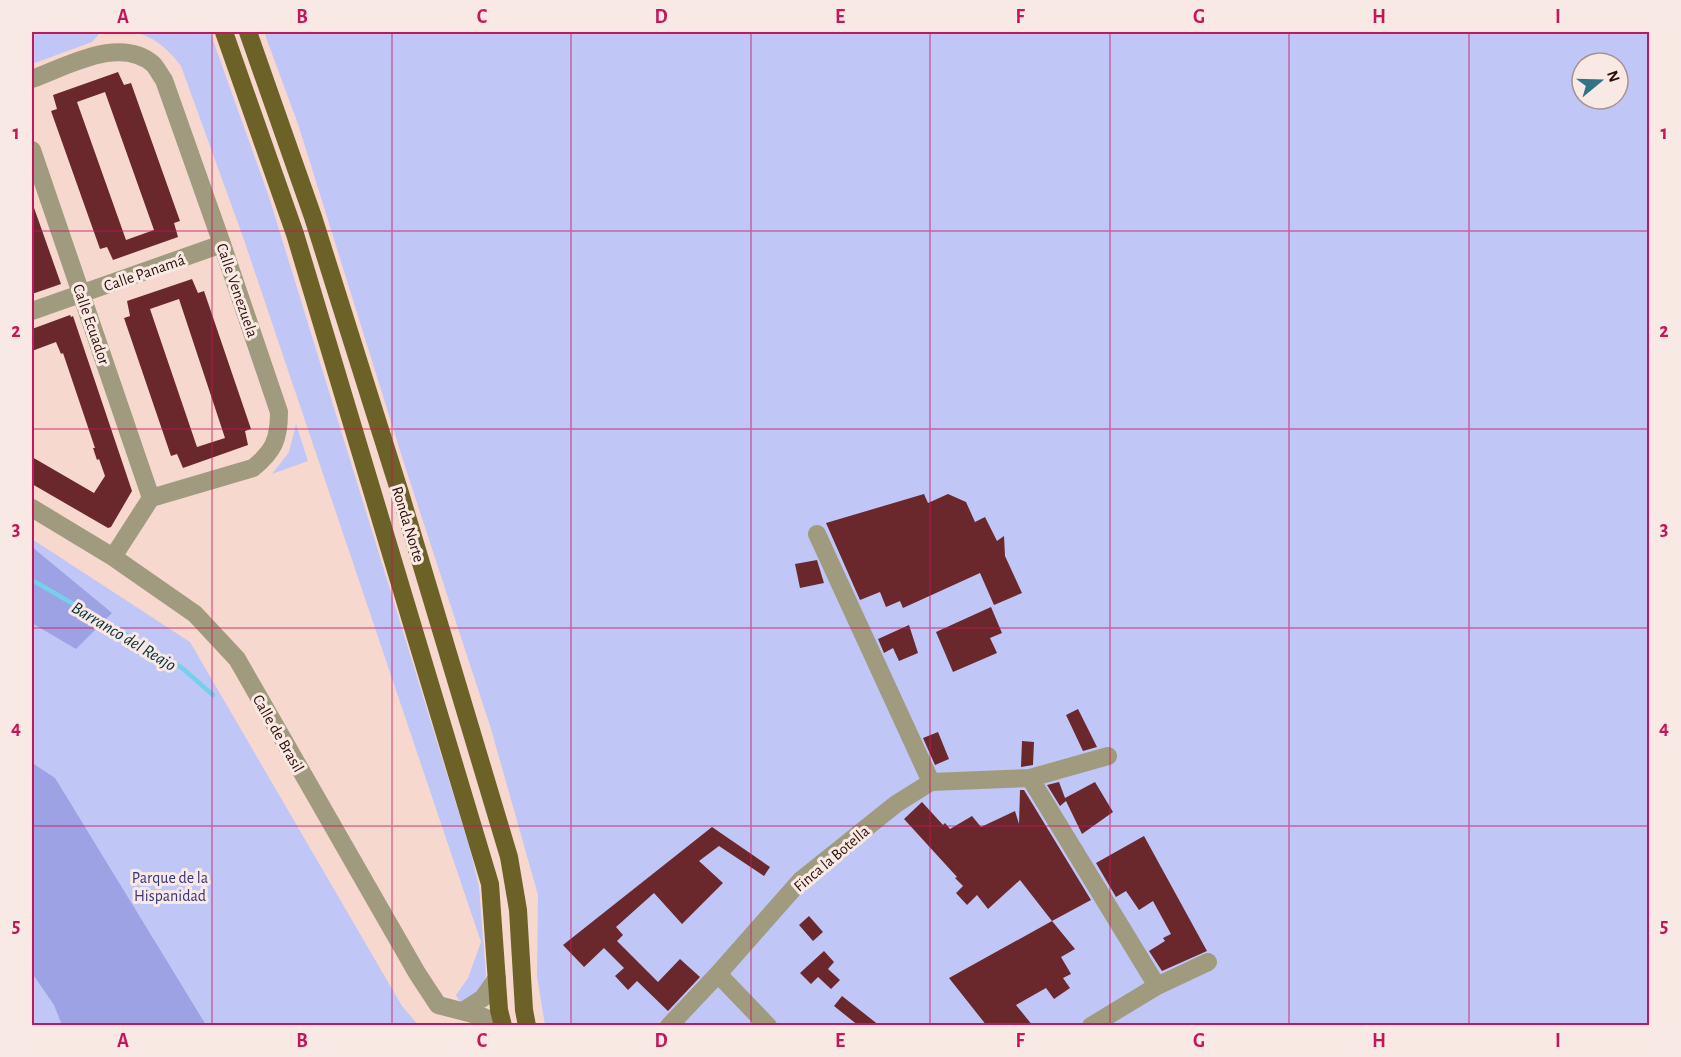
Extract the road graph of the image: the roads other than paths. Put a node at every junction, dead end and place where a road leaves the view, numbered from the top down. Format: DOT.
graph roads {
  1 [pos="224,32"];
  2 [pos="248,32"];
  3 [pos="32,80"];
  4 [pos="32,150"];
  5 [pos="222,244"];
  6 [pos="82,293"];
  7 [pos="32,311"];
  8 [pos="151,498"];
  9 [pos="32,508"];
  10 [pos="817,534"];
  11 [pos="112,557"];
  12 [pos="1108,756"];
  13 [pos="1030,778"];
  14 [pos="930,782"];
  15 [pos="1208,962"];
  16 [pos="718,974"];
  17 [pos="497,978"];
  18 [pos="1157,986"];
  19 [pos="463,1011"];
  20 [pos="494,1026"];
  21 [pos="503,1026"];
  22 [pos="528,1026"];
  23 [pos="669,1026"];
  24 [pos="768,1026"];
  25 [pos="1091,1026"];
  1 -- 17 [label="main road, Ronda Norte"];
  2 -- 22 [label="main road, Ronda Norte"];
  3 -- 5 [label="street, Calle Venezuela"];
  4 -- 6 [label="street, Calle Ecuador"];
  5 -- 6 [label="street, Calle Panamá"];
  5 -- 8 [label="street, Calle Venezuela"];
  6 -- 7 [label="street, Calle Panamá"];
  6 -- 8 [label="street, Calle Ecuador"];
  8 -- 11 [label="street"];
  9 -- 11 [label="street, Calle de Brasil"];
  10 -- 14 [label="street"];
  11 -- 19 [label="street, Calle de Brasil"];
  12 -- 13 [label="street"];
  13 -- 14 [label="street"];
  13 -- 18 [label="street"];
  14 -- 16 [label="street, Finca la Botella"];
  15 -- 18 [label="street"];
  16 -- 23 [label="street, Finca la Botella"];
  16 -- 24 [label="street"];
  17 -- 19 [label="street"];
  17 -- 21 [label="main road, Ronda Norte"];
  18 -- 25 [label="street"];
  19 -- 20 [label="street, Calle de Brasil"];
}
